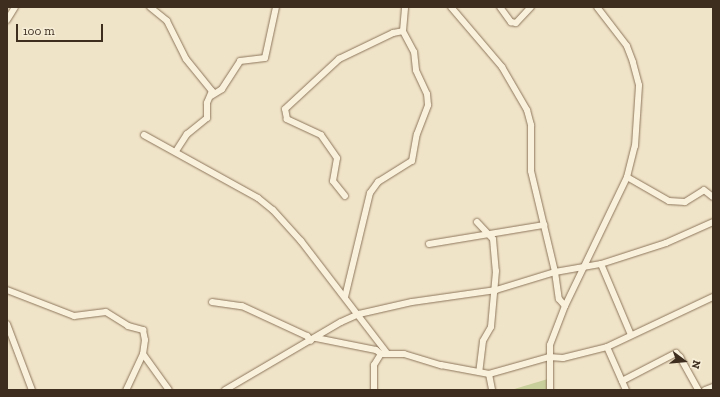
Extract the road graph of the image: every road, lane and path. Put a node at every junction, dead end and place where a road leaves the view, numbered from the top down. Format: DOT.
graph roads {
  1 [pos="15,7"];
  2 [pos="150,7"];
  3 [pos="276,7"];
  4 [pos="405,7"];
  5 [pos="450,7"];
  6 [pos="500,7"];
  7 [pos="530,7"];
  8 [pos="597,7"];
  9 [pos="7,20"];
  10 [pos="403,31"];
  11 [pos="211,96"];
  12 [pos="144,134"];
  13 [pos="176,152"];
  14 [pos="627,177"];
  15 [pos="345,196"];
  16 [pos="713,196"];
  17 [pos="477,222"];
  18 [pos="713,222"];
  19 [pos="544,225"];
  20 [pos="490,234"];
  21 [pos="429,244"];
  22 [pos="601,264"];
  23 [pos="583,269"];
  24 [pos="556,272"];
  25 [pos="7,290"];
  26 [pos="496,290"];
  27 [pos="345,297"];
  28 [pos="713,297"];
  29 [pos="212,302"];
  30 [pos="565,306"];
  31 [pos="359,314"];
  32 [pos="7,324"];
  33 [pos="631,335"];
  34 [pos="313,339"];
  35 [pos="608,347"];
  36 [pos="384,353"];
  37 [pos="143,354"];
  38 [pos="548,357"];
  39 [pos="480,372"];
  40 [pos="490,374"];
  41 [pos="622,381"];
  42 [pos="713,387"];
  43 [pos="32,390"];
  44 [pos="126,390"];
  45 [pos="169,390"];
  46 [pos="224,390"];
  47 [pos="374,390"];
  48 [pos="492,390"];
  49 [pos="550,390"];
  50 [pos="626,390"];
  51 [pos="698,390"];
  52 [pos="705,390"];
  1 -- 9 [label="street"];
  2 -- 11 [label="street"];
  3 -- 11 [label="street"];
  4 -- 10 [label="street"];
  5 -- 19 [label="street"];
  6 -- 7 [label="street"];
  8 -- 14 [label="street"];
  10 -- 15 [label="street"];
  10 -- 27 [label="street"];
  11 -- 13 [label="street"];
  12 -- 13 [label="street"];
  13 -- 27 [label="street"];
  14 -- 16 [label="street"];
  14 -- 23 [label="street"];
  17 -- 20 [label="street"];
  18 -- 22 [label="street"];
  19 -- 20 [label="street"];
  19 -- 24 [label="street"];
  20 -- 21 [label="street"];
  20 -- 26 [label="street"];
  22 -- 23 [label="street"];
  22 -- 33 [label="street"];
  23 -- 24 [label="street"];
  23 -- 30 [label="street"];
  24 -- 26 [label="street"];
  24 -- 30 [label="street"];
  25 -- 37 [label="street"];
  26 -- 31 [label="street"];
  26 -- 39 [label="street"];
  27 -- 31 [label="street"];
  28 -- 33 [label="street"];
  29 -- 34 [label="street"];
  30 -- 38 [label="street"];
  31 -- 34 [label="street"];
  31 -- 36 [label="street"];
  32 -- 43 [label="street"];
  33 -- 35 [label="street"];
  34 -- 36 [label="street"];
  34 -- 46 [label="street"];
  35 -- 38 [label="street"];
  35 -- 41 [label="street"];
  36 -- 39 [label="street"];
  36 -- 47 [label="street"];
  37 -- 44 [label="street"];
  37 -- 45 [label="street"];
  38 -- 40 [label="street"];
  38 -- 49 [label="street"];
  39 -- 40 [label="street"];
  40 -- 48 [label="street"];
  41 -- 50 [label="street"];
  41 -- 51 [label="street"];
  42 -- 52 [label="street"];
}
